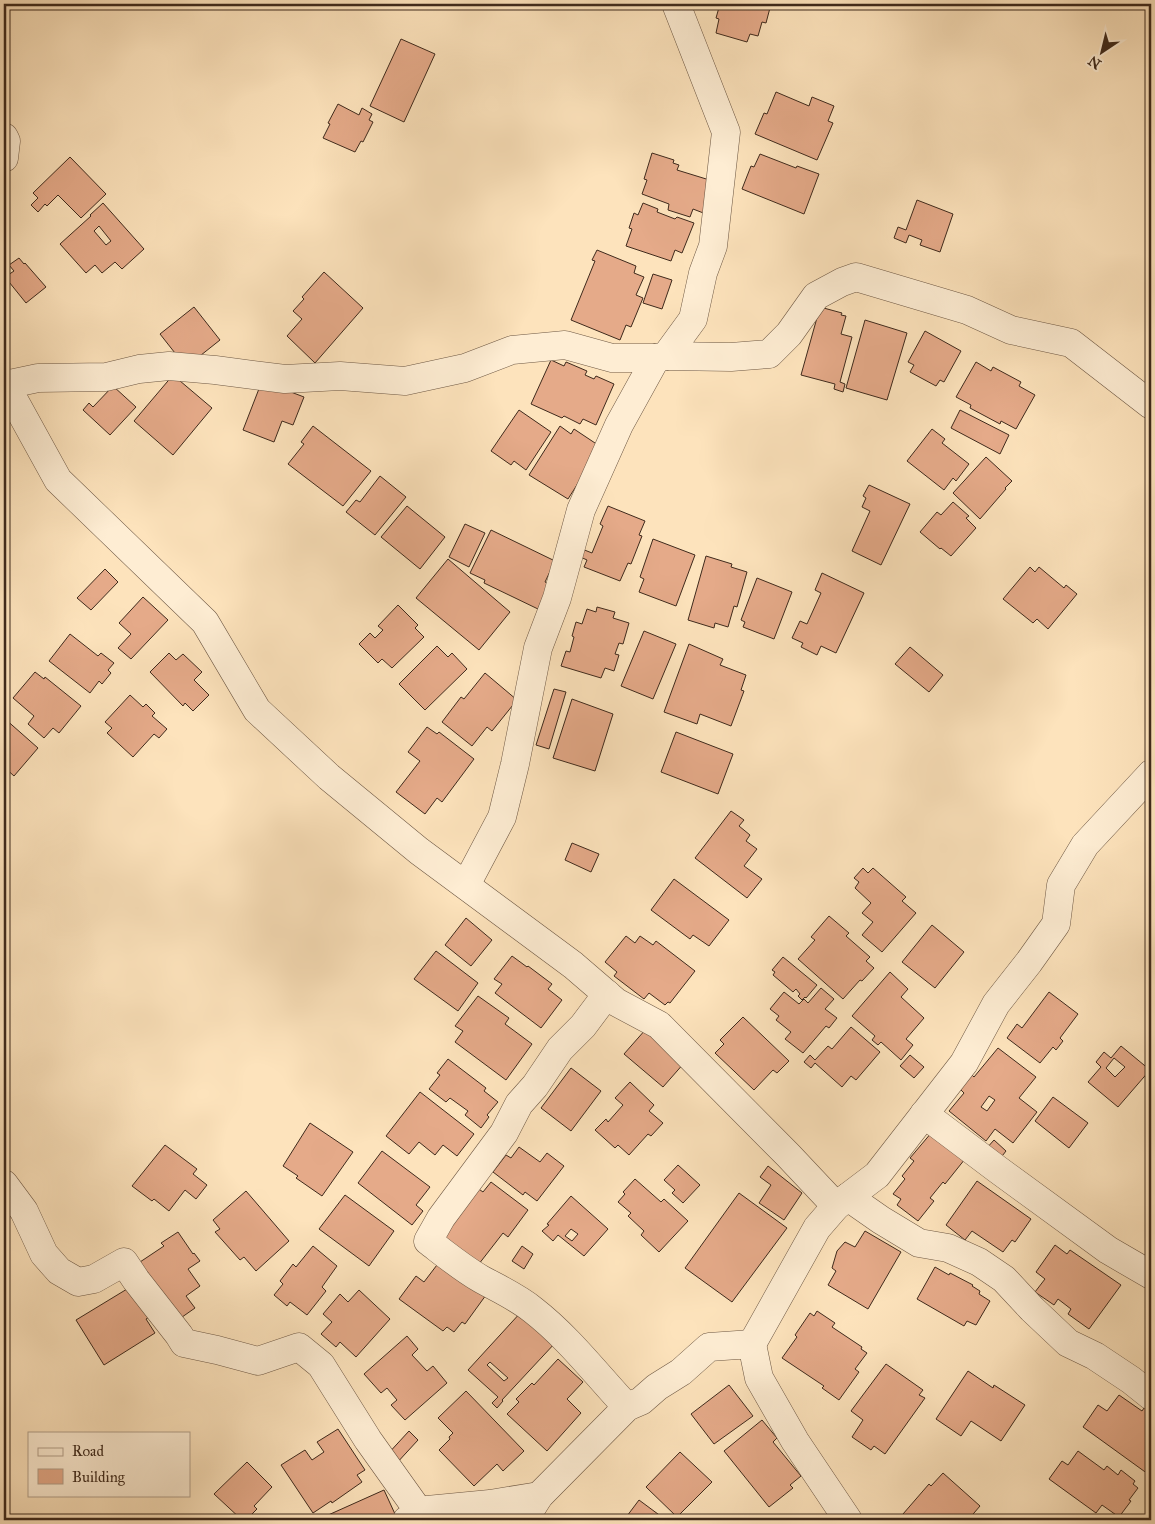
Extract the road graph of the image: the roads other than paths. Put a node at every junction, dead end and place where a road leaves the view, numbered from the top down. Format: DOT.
graph roads {
  1 [pos="676,4"];
  2 [pos="4,137"];
  3 [pos="4,158"];
  4 [pos="661,357"];
  5 [pos="4,384"];
  6 [pos="1151,404"];
  7 [pos="1151,774"];
  8 [pos="466,885"];
  9 [pos="607,994"];
  10 [pos="924,1114"];
  11 [pos="4,1184"];
  12 [pos="842,1201"];
  13 [pos="1148,1267"];
  14 [pos="752,1344"];
  15 [pos="1151,1396"];
  16 [pos="627,1407"];
  17 [pos="539,1496"];
  18 [pos="413,1517"];
  19 [pos="524,1520"];
  20 [pos="848,1520"];
  1 -- 4 [label="street"];
  2 -- 3 [label="street"];
  4 -- 5 [label="street"];
  4 -- 6 [label="street"];
  4 -- 8 [label="street"];
  5 -- 8 [label="street"];
  7 -- 10 [label="street"];
  8 -- 9 [label="street"];
  9 -- 12 [label="street"];
  9 -- 16 [label="street"];
  10 -- 12 [label="street"];
  10 -- 13 [label="street"];
  11 -- 18 [label="street"];
  12 -- 14 [label="street"];
  12 -- 15 [label="street"];
  14 -- 16 [label="street"];
  14 -- 20 [label="street"];
  16 -- 17 [label="street"];
  17 -- 18 [label="street"];
  17 -- 19 [label="street"];
}
